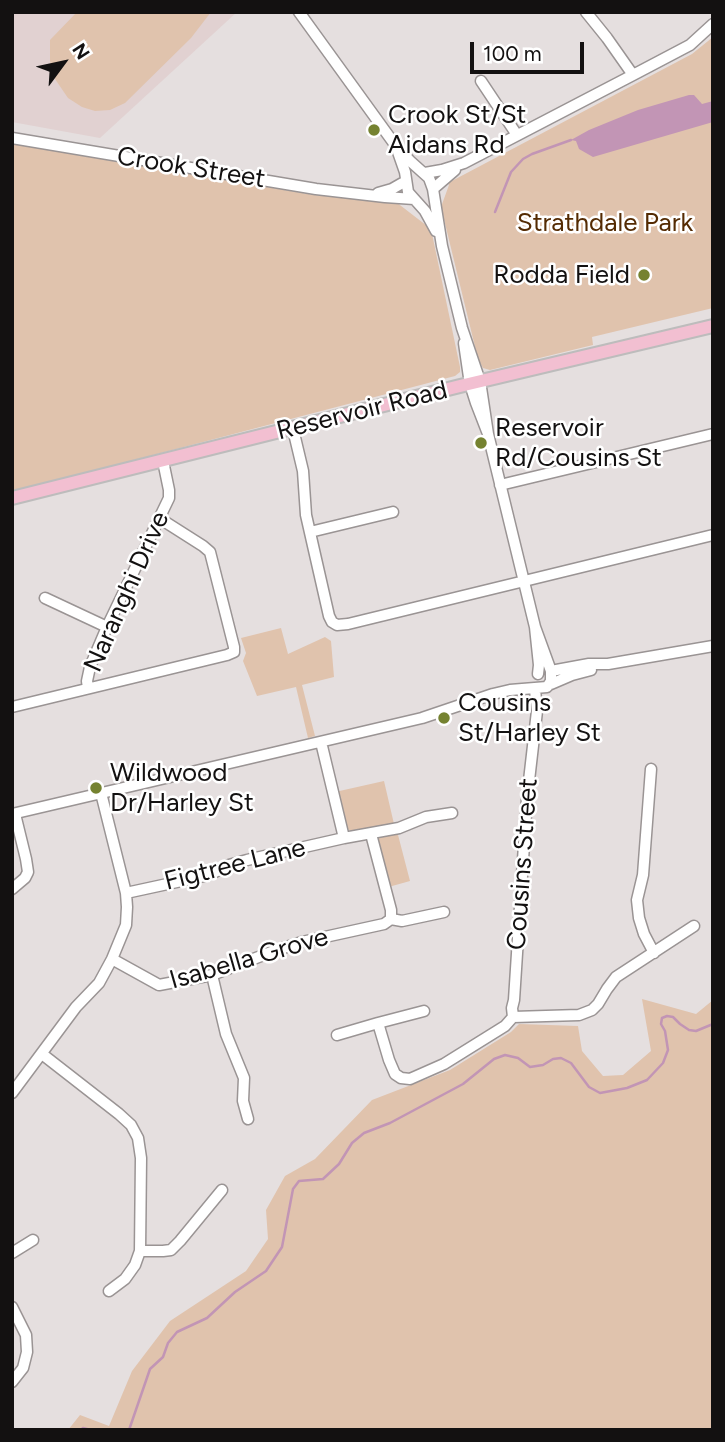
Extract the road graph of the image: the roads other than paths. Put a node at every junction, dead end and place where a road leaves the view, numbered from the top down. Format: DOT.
graph roads {
  1 [pos="299,12"];
  2 [pos="586,12"];
  3 [pos="713,24"];
  4 [pos="633,75"];
  5 [pos="481,81"];
  6 [pos="517,135"];
  7 [pos="12,138"];
  8 [pos="393,142"];
  9 [pos="464,163"];
  10 [pos="424,173"];
  11 [pos="406,180"];
  12 [pos="432,189"];
  13 [pos="370,194"];
  14 [pos="415,199"];
  15 [pos="442,246"];
  16 [pos="713,326"];
  17 [pos="475,383"];
  18 [pos="293,429"];
  19 [pos="713,434"];
  20 [pos="163,461"];
  21 [pos="500,485"];
  22 [pos="12,498"];
  23 [pos="393,512"];
  24 [pos="159,518"];
  25 [pos="310,532"];
  26 [pos="713,535"];
  27 [pos="524,581"];
  28 [pos="45,598"];
  29 [pos="107,627"];
  30 [pos="535,627"];
  31 [pos="713,646"];
  32 [pos="608,664"];
  33 [pos="550,671"];
  34 [pos="537,676"];
  35 [pos="550,685"];
  36 [pos="88,688"];
  37 [pos="535,689"];
  38 [pos="509,690"];
  39 [pos="12,706"];
  40 [pos="537,711"];
  41 [pos="321,742"];
  42 [pos="651,769"];
  43 [pos="100,793"];
  44 [pos="452,813"];
  45 [pos="14,814"];
  46 [pos="371,834"];
  47 [pos="344,838"];
  48 [pos="12,889"];
  49 [pos="127,893"];
  50 [pos="444,912"];
  51 [pos="391,919"];
  52 [pos="694,926"];
  53 [pos="654,953"];
  54 [pos="111,959"];
  55 [pos="212,975"];
  56 [pos="424,1011"];
  57 [pos="513,1017"];
  58 [pos="378,1023"];
  59 [pos="337,1035"];
  60 [pos="42,1054"];
  61 [pos="12,1093"];
  62 [pos="248,1119"];
  63 [pos="222,1190"];
  64 [pos="33,1240"];
  65 [pos="140,1251"];
  66 [pos="12,1253"];
  67 [pos="109,1291"];
  68 [pos="12,1307"];
  69 [pos="12,1382"];
  1 -- 8 [label="street"];
  2 -- 4 [label="street"];
  3 -- 4 [label="street"];
  4 -- 6 [label="street"];
  5 -- 6 [label="street"];
  6 -- 9 [label="street"];
  7 -- 13 [label="street, Crook Street"];
  8 -- 10 [label="street"];
  8 -- 11 [label="street"];
  9 -- 10 [label="street"];
  9 -- 12 [label="street"];
  10 -- 11 [label="street"];
  10 -- 12 [label="street"];
  11 -- 13 [label="street, Crook Street"];
  11 -- 14 [label="street"];
  12 -- 14 [label="street"];
  12 -- 15 [label="street"];
  13 -- 14 [label="street, Crook Street"];
  14 -- 15 [label="street"];
  15 -- 17 [label="street"];
  16 -- 17 [label="main road, Reservoir Road"];
  17 -- 18 [label="main road, Reservoir Road"];
  17 -- 21 [label="street"];
  18 -- 20 [label="main road, Reservoir Road"];
  18 -- 25 [label="street"];
  19 -- 21 [label="street"];
  20 -- 22 [label="main road, Reservoir Road"];
  20 -- 24 [label="street, Naranghi Drive"];
  21 -- 27 [label="street"];
  23 -- 25 [label="street"];
  24 -- 29 [label="street, Naranghi Drive"];
  24 -- 36 [label="street"];
  25 -- 27 [label="street"];
  26 -- 27 [label="street"];
  27 -- 30 [label="street"];
  28 -- 29 [label="street"];
  29 -- 36 [label="street, Naranghi Drive"];
  30 -- 33 [label="street"];
  30 -- 34 [label="street"];
  31 -- 32 [label="street"];
  32 -- 33 [label="street"];
  32 -- 35 [label="street"];
  33 -- 34 [label="street"];
  33 -- 35 [label="street"];
  34 -- 37 [label="street, Cousins Street"];
  34 -- 38 [label="street"];
  35 -- 37 [label="street"];
  35 -- 40 [label="street, Cousins Street"];
  36 -- 39 [label="street, Naranghi Drive"];
  37 -- 38 [label="street"];
  37 -- 40 [label="street, Cousins Street"];
  38 -- 41 [label="street"];
  40 -- 57 [label="street, Cousins Street"];
  41 -- 43 [label="street"];
  41 -- 47 [label="street"];
  42 -- 53 [label="street"];
  43 -- 45 [label="street"];
  43 -- 49 [label="street"];
  44 -- 46 [label="street, Figtree Lane"];
  45 -- 48 [label="street"];
  46 -- 47 [label="street, Figtree Lane"];
  46 -- 51 [label="street"];
  47 -- 49 [label="street, Figtree Lane"];
  49 -- 54 [label="street"];
  50 -- 51 [label="street, Isabella Grove"];
  51 -- 55 [label="street, Isabella Grove"];
  52 -- 53 [label="street"];
  53 -- 57 [label="street"];
  54 -- 55 [label="street, Isabella Grove"];
  54 -- 60 [label="street"];
  55 -- 62 [label="street"];
  56 -- 58 [label="street"];
  57 -- 58 [label="street"];
  58 -- 59 [label="street"];
  60 -- 61 [label="street"];
  60 -- 65 [label="street"];
  63 -- 65 [label="street"];
  64 -- 66 [label="street"];
  65 -- 67 [label="street"];
  68 -- 69 [label="street"];
}
